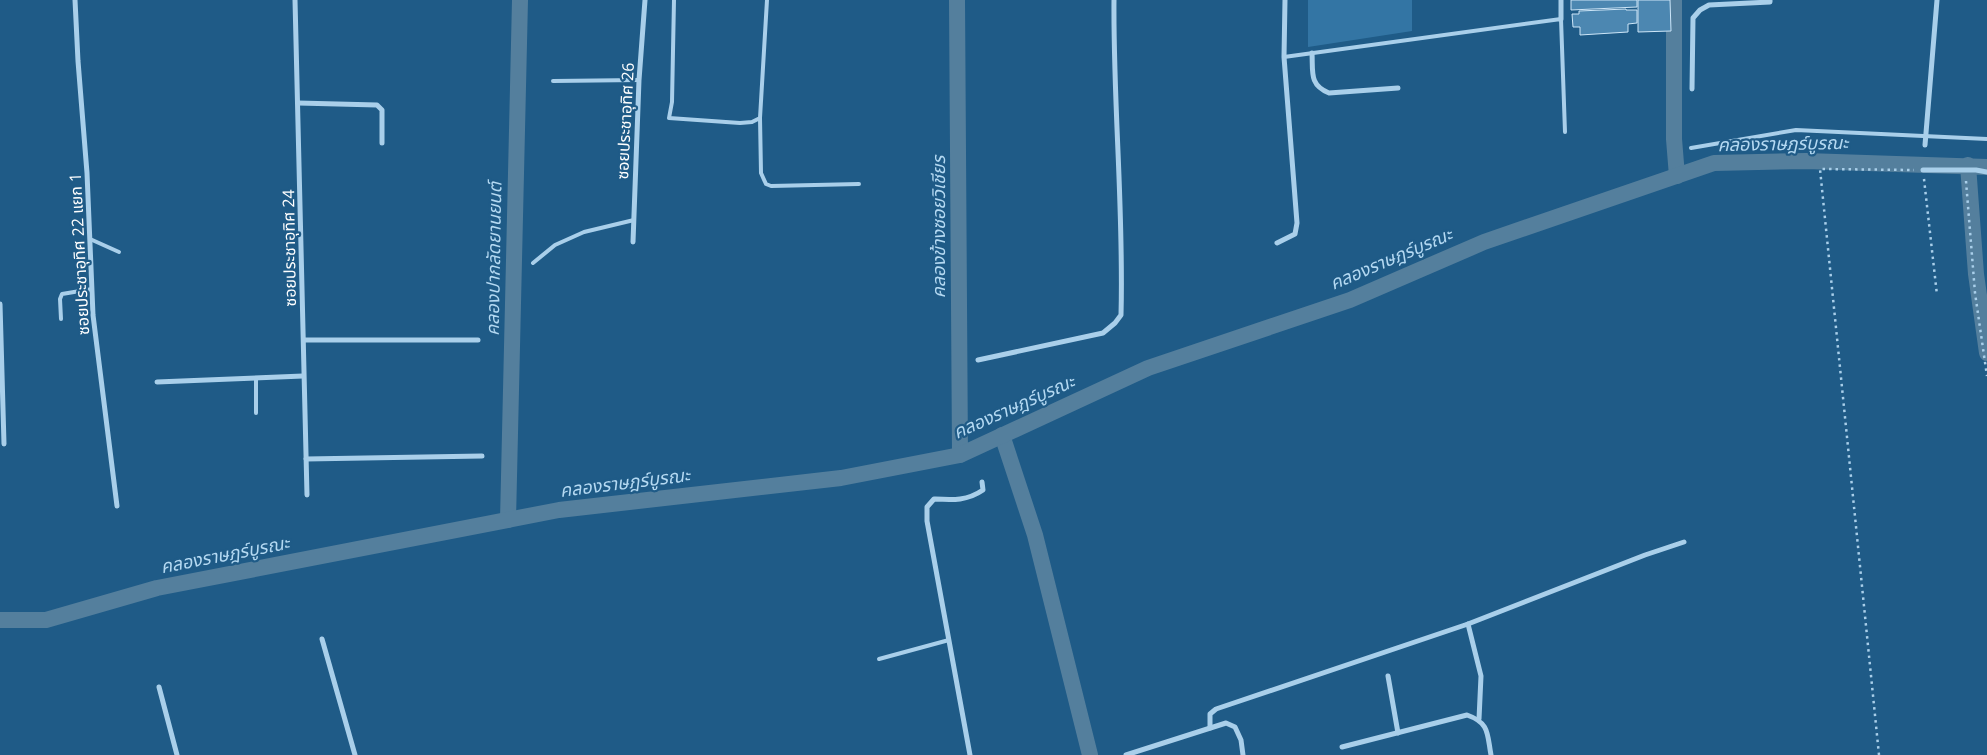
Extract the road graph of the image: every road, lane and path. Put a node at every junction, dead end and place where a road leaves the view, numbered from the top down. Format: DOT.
graph roads {
  1 [pos="75,0"];
  2 [pos="296,0"];
  3 [pos="645,0"];
  4 [pos="674,0"];
  5 [pos="767,0"];
  6 [pos="1114,0"];
  7 [pos="1285,0"];
  8 [pos="1561,0"];
  9 [pos="1937,0"];
  10 [pos="1770,1"];
  11 [pos="1561,19"];
  12 [pos="1312,53"];
  13 [pos="1284,57"];
  14 [pos="553,80"];
  15 [pos="639,80"];
  16 [pos="1398,88"];
  17 [pos="1692,89"];
  18 [pos="298,102"];
  19 [pos="760,118"];
  20 [pos="1565,132"];
  21 [pos="1925,136"];
  22 [pos="1987,139"];
  23 [pos="382,143"];
  24 [pos="1925,145"];
  25 [pos="1691,148"];
  26 [pos="1924,170"];
  27 [pos="1987,172"];
  28 [pos="1966,181"];
  29 [pos="858,184"];
  30 [pos="634,220"];
  31 [pos="90,239"];
  32 [pos="633,242"];
  33 [pos="1277,243"];
  34 [pos="119,252"];
  35 [pos="533,263"];
  36 [pos="92,290"];
  37 [pos="1937,295"];
  38 [pos="0,304"];
  39 [pos="0,312"];
  40 [pos="61,318"];
  41 [pos="304,340"];
  42 [pos="478,340"];
  43 [pos="978,360"];
  44 [pos="303,376"];
  45 [pos="1987,376"];
  46 [pos="256,378"];
  47 [pos="157,382"];
  48 [pos="256,413"];
  49 [pos="4,444"];
  50 [pos="482,456"];
  51 [pos="306,459"];
  52 [pos="982,482"];
  53 [pos="307,495"];
  54 [pos="117,506"];
  55 [pos="1684,542"];
  56 [pos="1468,624"];
  57 [pos="322,639"];
  58 [pos="949,640"];
  59 [pos="879,659"];
  60 [pos="1388,676"];
  61 [pos="159,687"];
  62 [pos="1479,719"];
  63 [pos="1210,728"];
  64 [pos="1398,733"];
  65 [pos="1342,747"];
  66 [pos="177,755"];
  67 [pos="355,755"];
  68 [pos="970,755"];
  69 [pos="1126,755"];
  70 [pos="1243,755"];
  71 [pos="1490,755"];
  72 [pos="1878,755"];
  1 -- 31 [label="street, ซอยประชาอุทิศ 22 แยก 1"];
  2 -- 18 [label="street, ซอยประชาอุทิศ 24"];
  3 -- 15 [label="street, ซอยประชาอุทิศ 26"];
  4 -- 19 [label="lane"];
  5 -- 19 [label="lane"];
  6 -- 43 [label="street"];
  7 -- 13 [label="street"];
  8 -- 11 [label="street"];
  9 -- 21 [label="street"];
  10 -- 17 [label="street"];
  11 -- 12 [label="lane"];
  11 -- 20 [label="lane"];
  12 -- 13 [label="lane"];
  12 -- 16 [label="street"];
  13 -- 33 [label="street"];
  14 -- 15 [label="lane"];
  15 -- 30 [label="street, ซอยประชาอุทิศ 26"];
  18 -- 23 [label="street"];
  18 -- 41 [label="street, ซอยประชาอุทิศ 24"];
  19 -- 29 [label="lane"];
  21 -- 22 [label="lane"];
  21 -- 24 [label="street"];
  21 -- 25 [label="lane"];
  26 -- 27 [label="street"];
  26 -- 37 [label="path"];
  26 -- 72 [label="path"];
  28 -- 45 [label="path"];
  30 -- 32 [label="street, ซอยประชาอุทิศ 26"];
  30 -- 35 [label="lane"];
  31 -- 34 [label="lane"];
  31 -- 36 [label="street, ซอยประชาอุทิศ 22 แยก 1"];
  36 -- 40 [label="lane"];
  36 -- 54 [label="street, ซอยประชาอุทิศ 22 แยก 1"];
  38 -- 39 [label="street"];
  39 -- 49 [label="street"];
  41 -- 42 [label="street"];
  41 -- 44 [label="street, ซอยประชาอุทิศ 24"];
  44 -- 46 [label="street"];
  44 -- 51 [label="street, ซอยประชาอุทิศ 24"];
  46 -- 47 [label="street"];
  46 -- 48 [label="lane"];
  50 -- 51 [label="street"];
  51 -- 53 [label="street, ซอยประชาอุทิศ 24"];
  52 -- 58 [label="street"];
  55 -- 56 [label="street"];
  56 -- 62 [label="street"];
  56 -- 63 [label="street"];
  57 -- 67 [label="street"];
  58 -- 59 [label="lane"];
  58 -- 68 [label="street"];
  60 -- 64 [label="street"];
  61 -- 66 [label="street"];
  62 -- 64 [label="street"];
  62 -- 71 [label="street"];
  63 -- 69 [label="street"];
  63 -- 70 [label="street"];
  64 -- 65 [label="street"];
}
